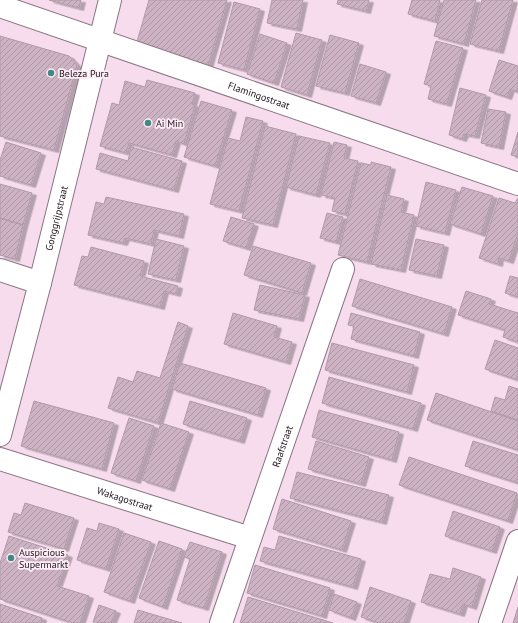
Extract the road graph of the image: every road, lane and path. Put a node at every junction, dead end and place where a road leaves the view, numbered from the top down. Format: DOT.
graph roads {
  1 [pos="110,0"];
  2 [pos="0,6"];
  3 [pos="100,40"];
  4 [pos="518,184"];
  5 [pos="343,269"];
  6 [pos="0,270"];
  7 [pos="40,283"];
  8 [pos="0,436"];
  9 [pos="0,459"];
  10 [pos="250,538"];
  11 [pos="518,541"];
  12 [pos="221,623"];
  13 [pos="490,623"];
  1 -- 3 [label="street, Gonggrijpstraat"];
  2 -- 3 [label="street, Flamingostraat"];
  3 -- 4 [label="street, Flamingostraat"];
  3 -- 7 [label="street, Gonggrijpstraat"];
  5 -- 10 [label="street, Raafstraat"];
  6 -- 7 [label="street"];
  7 -- 8 [label="street, Gonggrijpstraat"];
  9 -- 10 [label="street, Wakagostraat"];
  10 -- 12 [label="street, Raafstraat"];
  11 -- 13 [label="street"];
}
